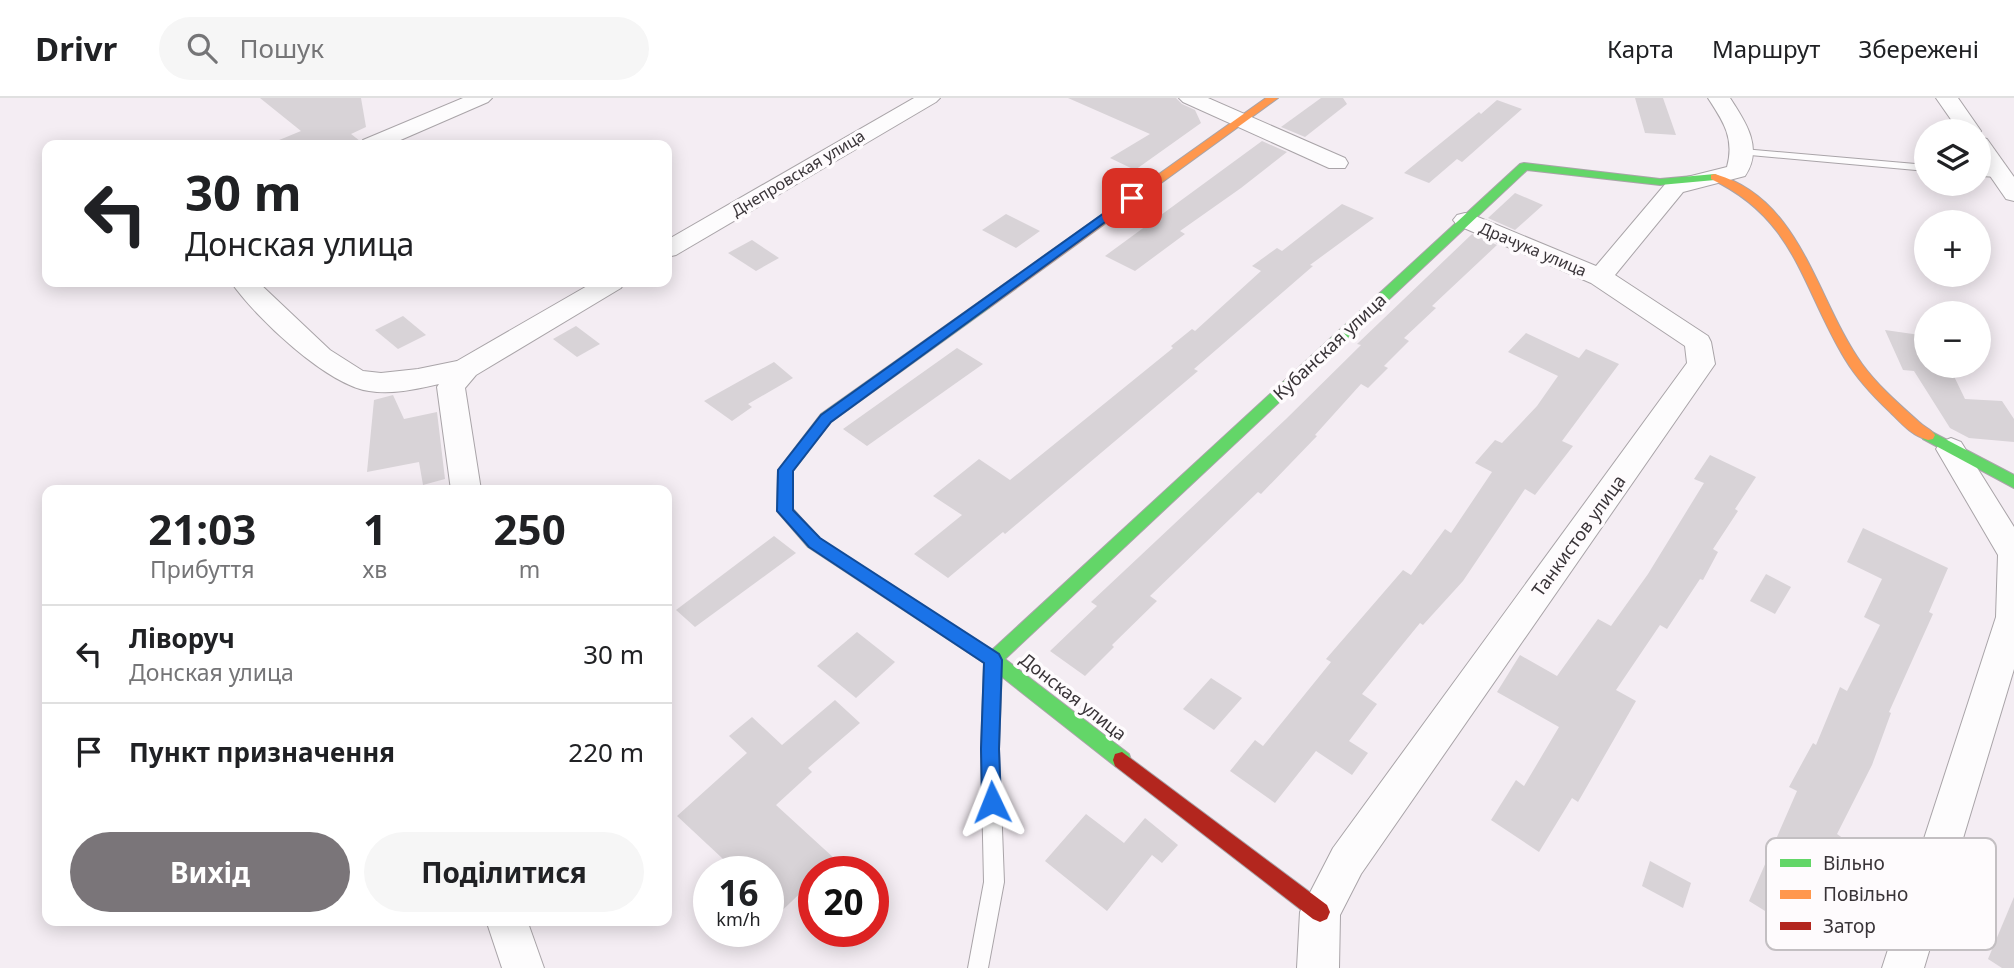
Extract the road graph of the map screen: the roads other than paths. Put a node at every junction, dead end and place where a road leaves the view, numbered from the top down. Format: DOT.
graph roads {
  1 [pos="481,98"];
  2 [pos="929,98"];
  3 [pos="1190,98"];
  4 [pos="1273,98"];
  5 [pos="1719,98"];
  6 [pos="1947,98"];
  7 [pos="1962,119"];
  8 [pos="1241,120"];
  9 [pos="383,140"];
  10 [pos="1743,152"];
  11 [pos="1338,163"];
  12 [pos="1914,167"];
  13 [pos="1998,174"];
  14 [pos="1717,177"];
  15 [pos="2014,194"];
  16 [pos="1465,220"];
  17 [pos="672,247"];
  18 [pos="1600,277"];
  19 [pos="249,287"];
  20 [pos="604,287"];
  21 [pos="466,368"];
  22 [pos="1951,449"];
  23 [pos="2014,482"];
  24 [pos="465,485"];
  25 [pos="2014,554"];
  26 [pos="993,660"];
  27 [pos="1944,838"];
  28 [pos="1320,912"];
  29 [pos="508,926"];
  30 [pos="1909,950"];
  31 [pos="523,968"];
  32 [pos="978,968"];
  33 [pos="1318,968"];
  34 [pos="1903,968"];
  1 -- 9 [label="street"];
  2 -- 17 [label="street, Днепровская улица"];
  3 -- 8 [label="street"];
  4 -- 8 [label="street, Донская улица"];
  5 -- 10 [label="street"];
  6 -- 7 [label="street"];
  8 -- 11 [label="street"];
  8 -- 26 [label="street, Донская улица"];
  10 -- 12 [label="lane"];
  10 -- 14 [label="street"];
  13 -- 15 [label="street"];
  14 -- 16 [label="street, Кубанская улица"];
  14 -- 18 [label="street"];
  14 -- 22 [label="street"];
  16 -- 18 [label="street, Драчука улица"];
  16 -- 26 [label="street, Кубанская улица"];
  18 -- 28 [label="street, Танкистов улица"];
  19 -- 21 [label="street"];
  20 -- 21 [label="street"];
  21 -- 24 [label="street"];
  22 -- 23 [label="street"];
  22 -- 25 [label="street"];
  25 -- 27 [label="street"];
  26 -- 28 [label="street, Донская улица"];
  26 -- 32 [label="lane"];
  28 -- 33 [label="street, Танкистов улица"];
  29 -- 31 [label="street"];
  30 -- 34 [label="street"];
}
